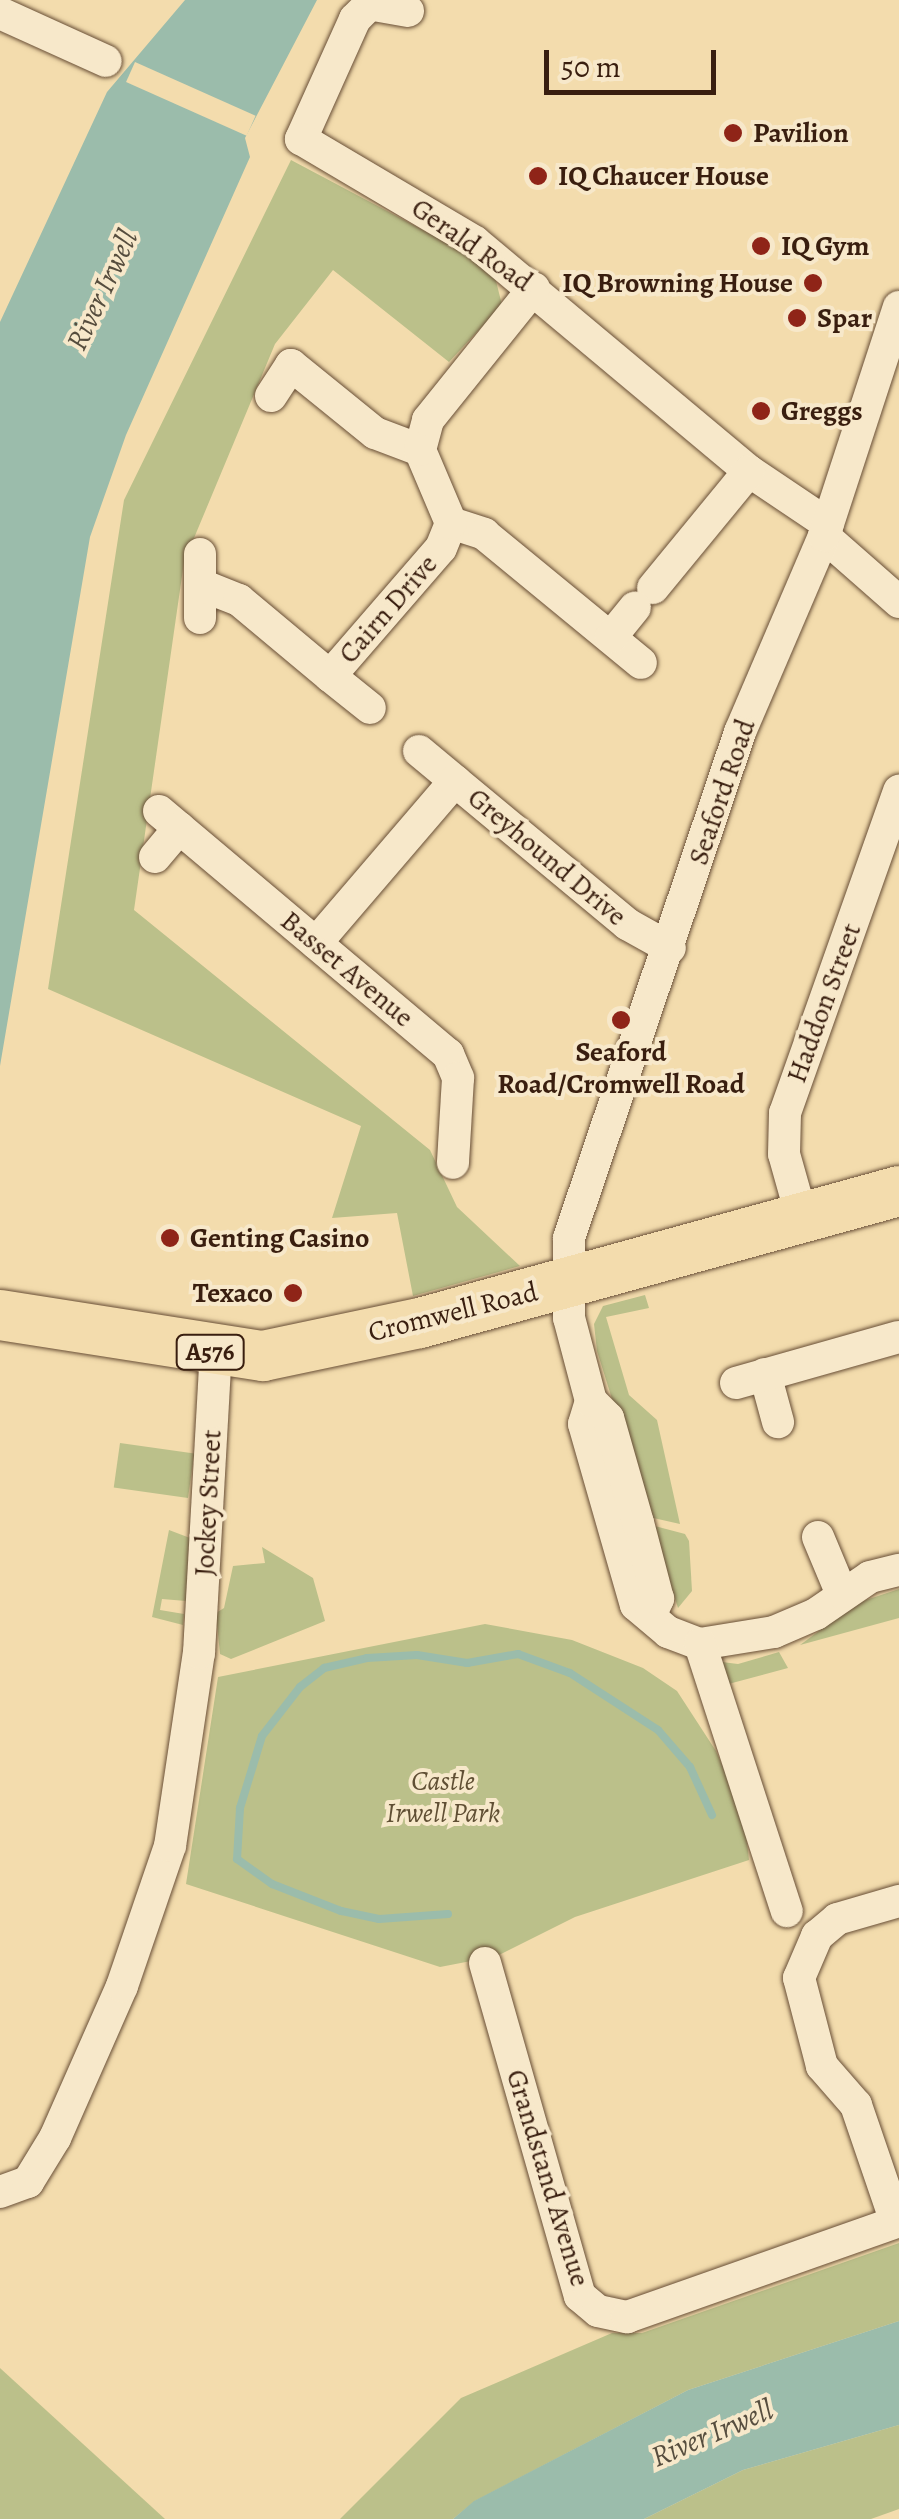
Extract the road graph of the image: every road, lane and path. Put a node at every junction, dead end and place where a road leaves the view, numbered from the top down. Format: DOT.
graph roads {
  1 [pos="0,13"];
  2 [pos="407,16"];
  3 [pos="106,61"];
  4 [pos="534,288"];
  5 [pos="896,327"];
  6 [pos="272,396"];
  7 [pos="420,450"];
  8 [pos="749,471"];
  9 [pos="451,523"];
  10 [pos="826,530"];
  11 [pos="200,586"];
  12 [pos="899,602"];
  13 [pos="611,637"];
  14 [pos="641,663"];
  15 [pos="330,676"];
  16 [pos="370,708"];
  17 [pos="420,750"];
  18 [pos="456,781"];
  19 [pos="899,790"];
  20 [pos="155,857"];
  21 [pos="316,944"];
  22 [pos="670,948"];
  23 [pos="453,1163"];
  24 [pos="899,1191"];
  25 [pos="802,1218"];
  26 [pos="567,1284"];
  27 [pos="0,1315"];
  28 [pos="899,1337"];
  29 [pos="216,1352"];
  30 [pos="778,1422"];
  31 [pos="818,1537"];
  32 [pos="899,1570"];
  33 [pos="841,1592"];
  34 [pos="700,1644"];
  35 [pos="899,1900"];
  36 [pos="787,1911"];
  37 [pos="485,1963"];
  38 [pos="0,2192"];
  39 [pos="897,2222"];
  1 -- 3 [label="street"];
  2 -- 4 [label="street, Gerald Road"];
  4 -- 7 [label="street"];
  4 -- 8 [label="street, Gerald Road"];
  5 -- 10 [label="street, Seaford Road"];
  6 -- 7 [label="street"];
  7 -- 9 [label="street, Cairn Drive"];
  8 -- 10 [label="street, Gerald Road"];
  8 -- 13 [label="street"];
  9 -- 13 [label="street"];
  9 -- 15 [label="street, Cairn Drive"];
  10 -- 12 [label="street, Gerald Road"];
  10 -- 22 [label="street, Seaford Road"];
  11 -- 15 [label="street, Cairn Drive"];
  13 -- 14 [label="street"];
  15 -- 16 [label="street, Cairn Drive"];
  17 -- 18 [label="street"];
  18 -- 21 [label="street, Greyhound Drive"];
  18 -- 22 [label="street, Greyhound Drive"];
  19 -- 25 [label="street, Haddon Street"];
  20 -- 21 [label="street, Basset Avenue"];
  21 -- 23 [label="street, Basset Avenue"];
  22 -- 26 [label="street, Seaford Road"];
  24 -- 25 [label="highway, Cromwell Road / A576"];
  25 -- 26 [label="highway, Cromwell Road / A576"];
  26 -- 29 [label="highway, Cromwell Road / A576"];
  26 -- 34 [label="street, Seaford Road"];
  27 -- 29 [label="highway, Cromwell Road / A576"];
  28 -- 30 [label="street"];
  29 -- 38 [label="street, Jockey Street"];
  31 -- 33 [label="street"];
  32 -- 33 [label="street"];
  33 -- 34 [label="street"];
  34 -- 36 [label="street"];
  35 -- 39 [label="street"];
  37 -- 39 [label="street, Grandstand Avenue"];
}
